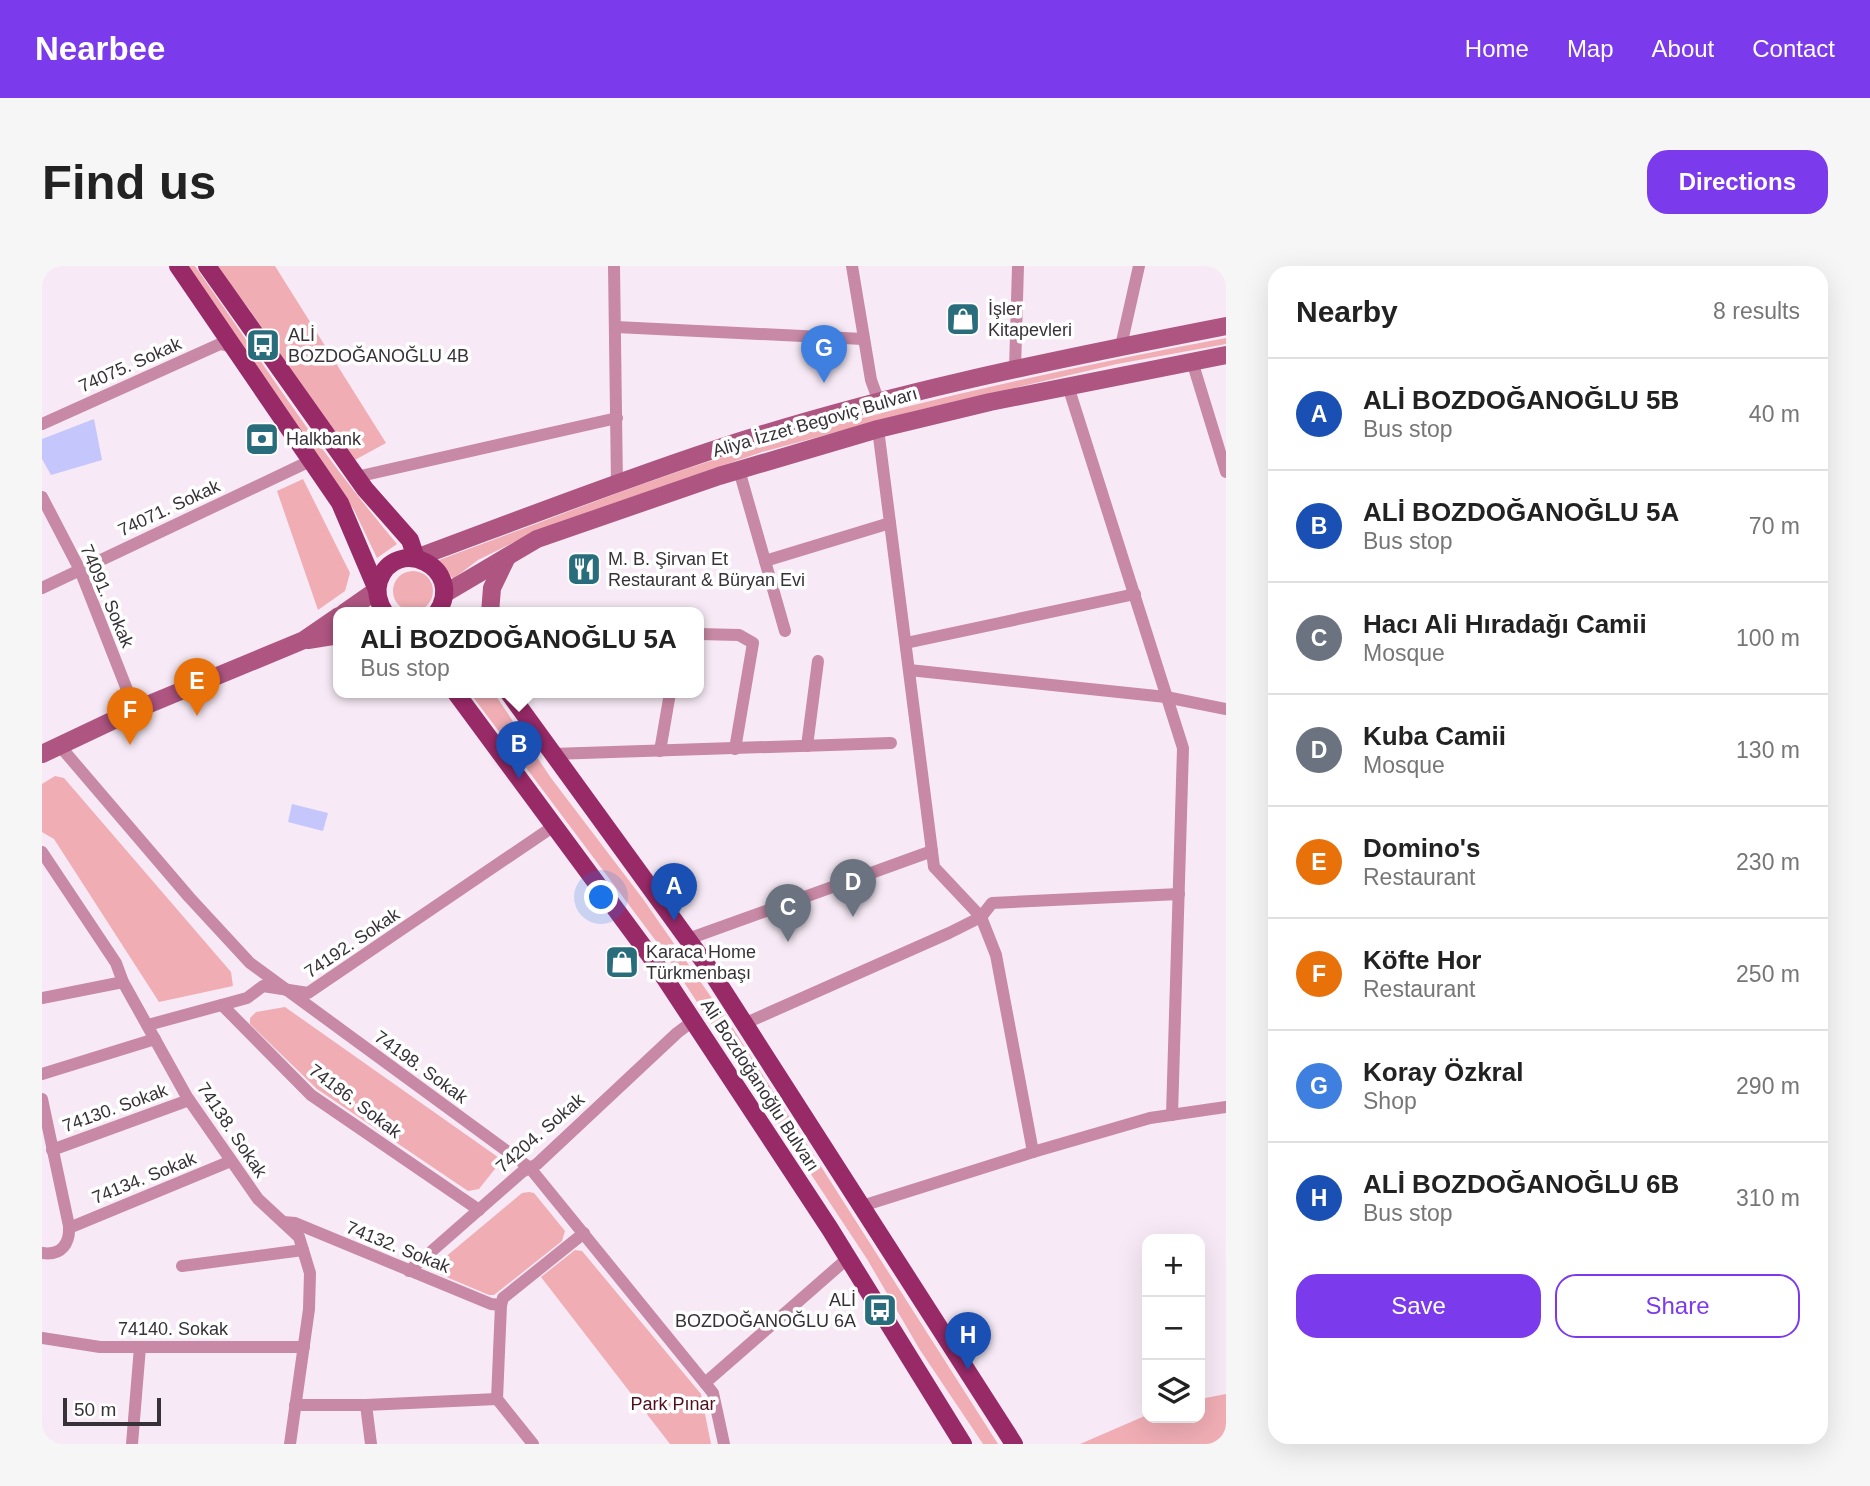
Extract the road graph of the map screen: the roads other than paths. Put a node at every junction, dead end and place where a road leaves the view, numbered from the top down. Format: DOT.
graph roads {
  1 [pos="178,266"];
  2 [pos="207,266"];
  3 [pos="614,266"];
  4 [pos="852,266"];
  5 [pos="1018,266"];
  6 [pos="1139,266"];
  7 [pos="1226,326"];
  8 [pos="616,327"];
  9 [pos="863,339"];
  10 [pos="1121,346"];
  11 [pos="233,347"];
  12 [pos="1226,355"];
  13 [pos="1192,361"];
  14 [pos="1015,369"];
  15 [pos="1068,386"];
  16 [pos="879,402"];
  17 [pos="617,418"];
  18 [pos="42,424"];
  19 [pos="878,429"];
  20 [pos="310,461"];
  21 [pos="739,470"];
  22 [pos="1226,472"];
  23 [pos="356,477"];
  24 [pos="617,485"];
  25 [pos="42,497"];
  26 [pos="890,523"];
  27 [pos="507,557"];
  28 [pos="416,558"];
  29 [pos="765,561"];
  30 [pos="80,570"];
  31 [pos="42,588"];
  32 [pos="377,590"];
  33 [pos="444,594"];
  34 [pos="1135,594"];
  35 [pos="353,607"];
  36 [pos="382,607"];
  37 [pos="440,607"];
  38 [pos="452,607"];
  39 [pos="490,607"];
  40 [pos="333,620"];
  41 [pos="785,631"];
  42 [pos="704,634"];
  43 [pos="333,636"];
  44 [pos="304,640"];
  45 [pos="906,643"];
  46 [pos="818,661"];
  47 [pos="909,670"];
  48 [pos="1166,697"];
  49 [pos="460,698"];
  50 [pos="513,698"];
  51 [pos="669,698"];
  52 [pos="1226,709"];
  53 [pos="135,710"];
  54 [pos="891,743"];
  55 [pos="59,745"];
  56 [pos="807,746"];
  57 [pos="734,749"];
  58 [pos="660,751"];
  59 [pos="42,754"];
  60 [pos="552,754"];
  61 [pos="554,826"];
  62 [pos="932,851"];
  63 [pos="42,852"];
  64 [pos="1179,894"];
  65 [pos="981,918"];
  66 [pos="688,939"];
  67 [pos="123,982"];
  68 [pos="284,990"];
  69 [pos="42,998"];
  70 [pos="222,1005"];
  71 [pos="693,1021"];
  72 [pos="746,1023"];
  73 [pos="148,1025"];
  74 [pos="155,1039"];
  75 [pos="42,1074"];
  76 [pos="42,1099"];
  77 [pos="190,1100"];
  78 [pos="1226,1107"];
  79 [pos="1172,1115"];
  80 [pos="48,1144"];
  81 [pos="1033,1152"];
  82 [pos="231,1161"];
  83 [pos="530,1168"];
  84 [pos="862,1206"];
  85 [pos="479,1210"];
  86 [pos="282,1221"];
  87 [pos="69,1228"];
  88 [pos="584,1233"];
  89 [pos="303,1250"];
  90 [pos="42,1253"];
  91 [pos="848,1258"];
  92 [pos="182,1266"];
  93 [pos="409,1270"];
  94 [pos="501,1305"];
  95 [pos="42,1338"];
  96 [pos="140,1347"];
  97 [pos="304,1347"];
  98 [pos="705,1383"];
  99 [pos="497,1399"];
  100 [pos="296,1405"];
  101 [pos="366,1405"];
  102 [pos="132,1444"];
  103 [pos="290,1444"];
  104 [pos="371,1444"];
  105 [pos="533,1444"];
  106 [pos="724,1444"];
  107 [pos="963,1444"];
  108 [pos="1014,1444"];
  1 -- 11 [label="main road"];
  2 -- 23 [label="main road"];
  3 -- 8 [label="street"];
  4 -- 9 [label="street"];
  5 -- 14 [label="street"];
  6 -- 10 [label="street"];
  7 -- 10 [label="main road, Aliya İzzet Begoviç Bulvarı"];
  8 -- 9 [label="street"];
  8 -- 17 [label="street"];
  9 -- 16 [label="street"];
  10 -- 14 [label="main road, Aliya İzzet Begoviç Bulvarı"];
  11 -- 18 [label="street, 74075. Sokak"];
  11 -- 20 [label="main road"];
  12 -- 13 [label="main road, Aliya İzzet Begoviç Bulvarı"];
  13 -- 15 [label="main road, Aliya İzzet Begoviç Bulvarı"];
  13 -- 22 [label="street"];
  14 -- 16 [label="main road, Aliya İzzet Begoviç Bulvarı"];
  15 -- 19 [label="main road, Aliya İzzet Begoviç Bulvarı"];
  15 -- 34 [label="street"];
  16 -- 24 [label="main road, Aliya İzzet Begoviç Bulvarı"];
  17 -- 23 [label="street"];
  17 -- 24 [label="street"];
  19 -- 21 [label="main road, Aliya İzzet Begoviç Bulvarı"];
  19 -- 26 [label="street"];
  20 -- 30 [label="street, 74071. Sokak"];
  20 -- 32 [label="main road"];
  21 -- 27 [label="main road, Aliya İzzet Begoviç Bulvarı"];
  21 -- 29 [label="street"];
  23 -- 28 [label="main road"];
  24 -- 28 [label="main road, Aliya İzzet Begoviç Bulvarı"];
  25 -- 30 [label="street, 74091. Sokak"];
  26 -- 29 [label="street"];
  26 -- 45 [label="street"];
  27 -- 33 [label="main road, Aliya İzzet Begoviç Bulvarı"];
  27 -- 39 [label="main road"];
  28 -- 32 [label="main road"];
  28 -- 33 [label="main road"];
  29 -- 41 [label="street"];
  30 -- 31 [label="street, 74071. Sokak"];
  30 -- 53 [label="street, 74091. Sokak"];
  32 -- 35 [label="main road"];
  32 -- 36 [label="main road"];
  33 -- 37 [label="main road"];
  33 -- 38 [label="main road"];
  34 -- 45 [label="street"];
  34 -- 48 [label="street"];
  40 -- 44 [label="main road"];
  42 -- 57 [label="street"];
  43 -- 44 [label="main road"];
  44 -- 53 [label="main road"];
  45 -- 47 [label="street"];
  46 -- 56 [label="street"];
  47 -- 48 [label="street"];
  47 -- 62 [label="street"];
  48 -- 52 [label="street"];
  48 -- 64 [label="street"];
  49 -- 61 [label="main road, Ali Bozdoğanoğlu Bulvarı"];
  50 -- 60 [label="main road, Ali Bozdoğanoğlu Bulvarı"];
  51 -- 58 [label="street"];
  53 -- 55 [label="main road"];
  54 -- 56 [label="street"];
  55 -- 59 [label="main road"];
  55 -- 68 [label="street, 74198. Sokak"];
  56 -- 57 [label="street"];
  57 -- 58 [label="street"];
  58 -- 60 [label="street"];
  60 -- 66 [label="main road, Ali Bozdoğanoğlu Bulvarı"];
  61 -- 68 [label="street, 74192. Sokak"];
  61 -- 71 [label="main road, Ali Bozdoğanoğlu Bulvarı"];
  62 -- 65 [label="street"];
  62 -- 66 [label="street"];
  63 -- 67 [label="street, 74138. Sokak"];
  64 -- 65 [label="street"];
  64 -- 79 [label="street"];
  65 -- 72 [label="street"];
  65 -- 81 [label="street"];
  66 -- 72 [label="main road, Ali Bozdoğanoğlu Bulvarı"];
  67 -- 69 [label="street"];
  67 -- 73 [label="street, 74138. Sokak"];
  68 -- 70 [label="street, 74192. Sokak"];
  68 -- 83 [label="street, 74198. Sokak"];
  70 -- 73 [label="street, 74192. Sokak"];
  70 -- 85 [label="street, 74186. Sokak"];
  71 -- 83 [label="street, 74204. Sokak"];
  71 -- 91 [label="main road, Ali Bozdoğanoğlu Bulvarı"];
  72 -- 84 [label="main road, Ali Bozdoğanoğlu Bulvarı"];
  73 -- 74 [label="street, 74138. Sokak"];
  74 -- 75 [label="street"];
  74 -- 77 [label="street, 74138. Sokak"];
  76 -- 80 [label="street"];
  77 -- 80 [label="street, 74130. Sokak"];
  77 -- 82 [label="street, 74138. Sokak"];
  78 -- 79 [label="street"];
  79 -- 81 [label="street"];
  80 -- 87 [label="street"];
  81 -- 84 [label="street"];
  82 -- 86 [label="street, 74138. Sokak"];
  82 -- 87 [label="street, 74134. Sokak"];
  83 -- 85 [label="street, 74204. Sokak"];
  83 -- 88 [label="street, 74198. Sokak"];
  84 -- 108 [label="main road, Ali Bozdoğanoğlu Bulvarı"];
  85 -- 93 [label="street, 74204. Sokak"];
  86 -- 89 [label="street, 74138. Sokak"];
  86 -- 93 [label="street, 74132. Sokak"];
  87 -- 90 [label="street"];
  88 -- 94 [label="street"];
  88 -- 98 [label="street, 74198. Sokak"];
  89 -- 92 [label="street"];
  89 -- 97 [label="street, 74138. Sokak"];
  91 -- 98 [label="street"];
  91 -- 107 [label="main road, Ali Bozdoğanoğlu Bulvarı"];
  93 -- 94 [label="street, 74132. Sokak"];
  94 -- 99 [label="street"];
  95 -- 96 [label="street, 74140. Sokak"];
  96 -- 97 [label="street, 74140. Sokak"];
  96 -- 102 [label="street"];
  97 -- 100 [label="street, 74138. Sokak"];
  98 -- 106 [label="street, 74198. Sokak"];
  99 -- 101 [label="street"];
  99 -- 105 [label="street"];
  100 -- 101 [label="street"];
  100 -- 103 [label="street, 74138. Sokak"];
  101 -- 104 [label="street"];
}
